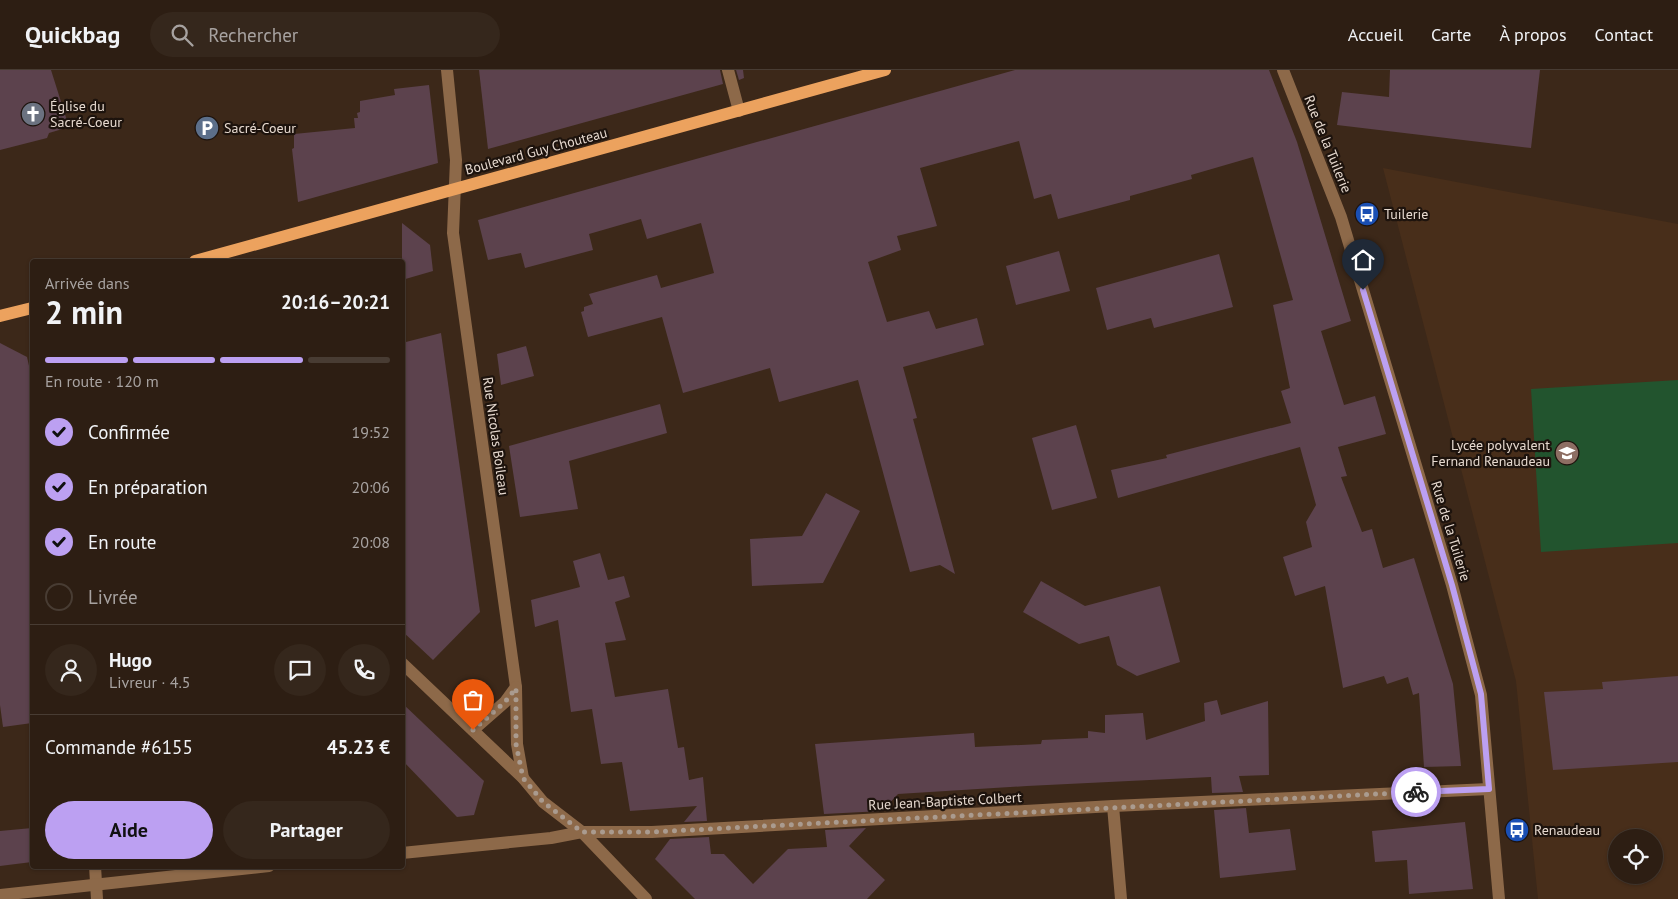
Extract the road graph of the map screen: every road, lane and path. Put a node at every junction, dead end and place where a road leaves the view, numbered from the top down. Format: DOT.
graph roads {
  1 [pos="446,70"];
  2 [pos="728,70"];
  3 [pos="885,70"];
  4 [pos="1283,70"];
  5 [pos="739,111"];
  6 [pos="456,189"];
  7 [pos="202,259"];
  8 [pos="30,308"];
  9 [pos="0,316"];
  10 [pos="405,665"];
  11 [pos="516,688"];
  12 [pos="473,730"];
  13 [pos="523,778"];
  14 [pos="1489,789"];
  15 [pos="1113,806"];
  16 [pos="582,832"];
  17 [pos="405,853"];
  18 [pos="95,869"];
  19 [pos="238,869"];
  20 [pos="97,893"];
  21 [pos="0,895"];
  22 [pos="646,899"];
  23 [pos="1121,899"];
  24 [pos="1499,899"];
  1 -- 6 [label="street, Rue Nicolas Boileau"];
  2 -- 5 [label="street"];
  3 -- 5 [label="main road, Boulevard Guy Chouteau"];
  4 -- 14 [label="street, Rue de la Tuilerie"];
  5 -- 6 [label="main road, Boulevard Guy Chouteau"];
  6 -- 7 [label="main road, Boulevard Guy Chouteau"];
  6 -- 11 [label="street, Rue Nicolas Boileau"];
  8 -- 9 [label="main road"];
  10 -- 12 [label="street"];
  11 -- 12 [label="street"];
  11 -- 13 [label="street, Rue Nicolas Boileau"];
  12 -- 13 [label="street"];
  13 -- 16 [label="street"];
  14 -- 15 [label="street, Rue Jean-Baptiste Colbert"];
  14 -- 24 [label="street, Rue de la Tuilerie"];
  15 -- 16 [label="street, Rue Jean-Baptiste Colbert"];
  15 -- 23 [label="street"];
  16 -- 17 [label="street, Rue Jean-Baptiste Colbert"];
  16 -- 22 [label="street"];
  18 -- 20 [label="street"];
  19 -- 20 [label="street"];
  20 -- 21 [label="street"];
}
